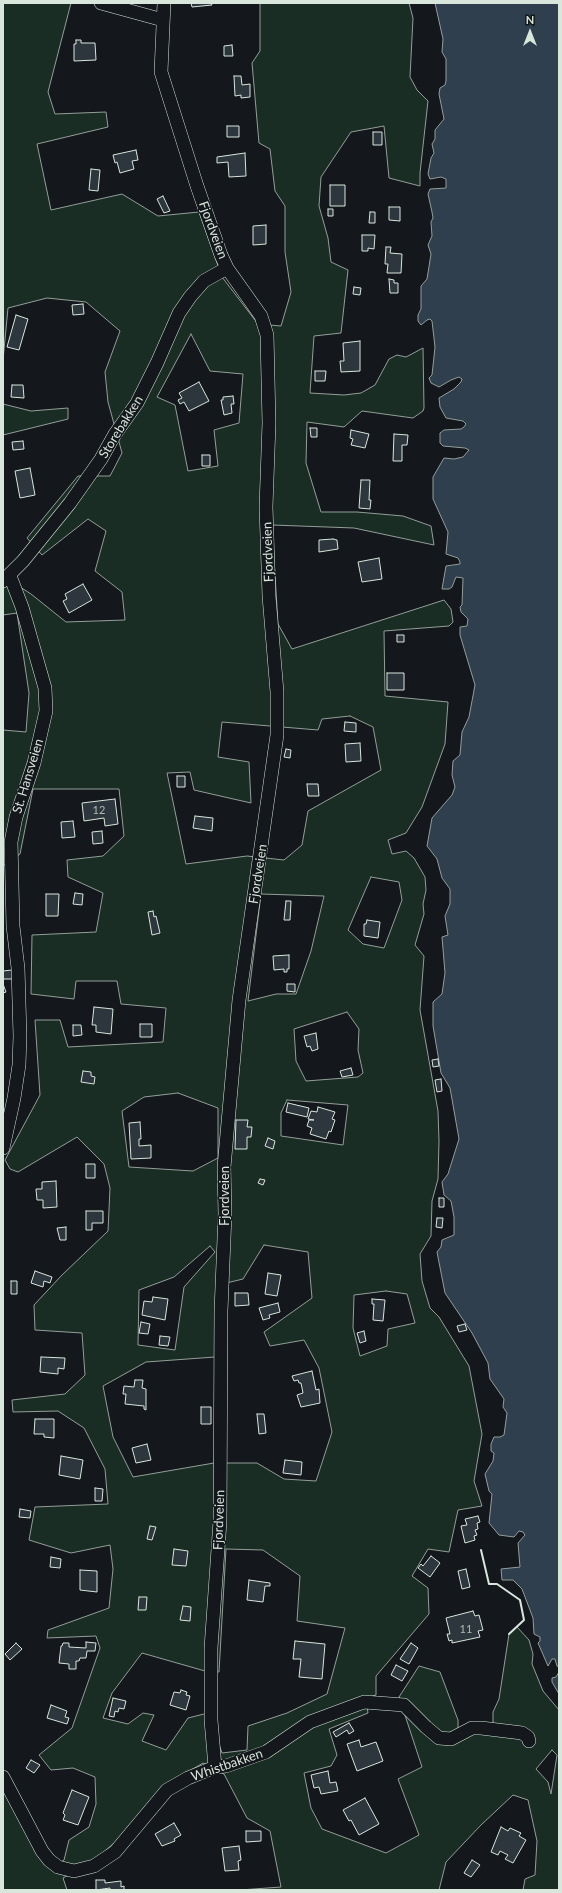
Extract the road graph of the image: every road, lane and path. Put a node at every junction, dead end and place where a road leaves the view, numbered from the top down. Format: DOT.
graph roads {
  1 [pos="102,3"];
  2 [pos="164,3"];
  3 [pos="162,20"];
  4 [pos="227,268"];
  5 [pos="6,578"];
  6 [pos="3,1148"];
  7 [pos="529,1741"];
  8 [pos="215,1767"];
  9 [pos="3,1777"];
  1 -- 3 [label="street"];
  2 -- 3 [label="street, Fjordveien"];
  3 -- 4 [label="street, Fjordveien"];
  4 -- 5 [label="street, Storebakken"];
  4 -- 8 [label="street, Fjordveien"];
  5 -- 6 [label="street, St. Hansveien"];
  7 -- 8 [label="street, Whistbakken"];
  8 -- 9 [label="street, Whistbakken"];
}
